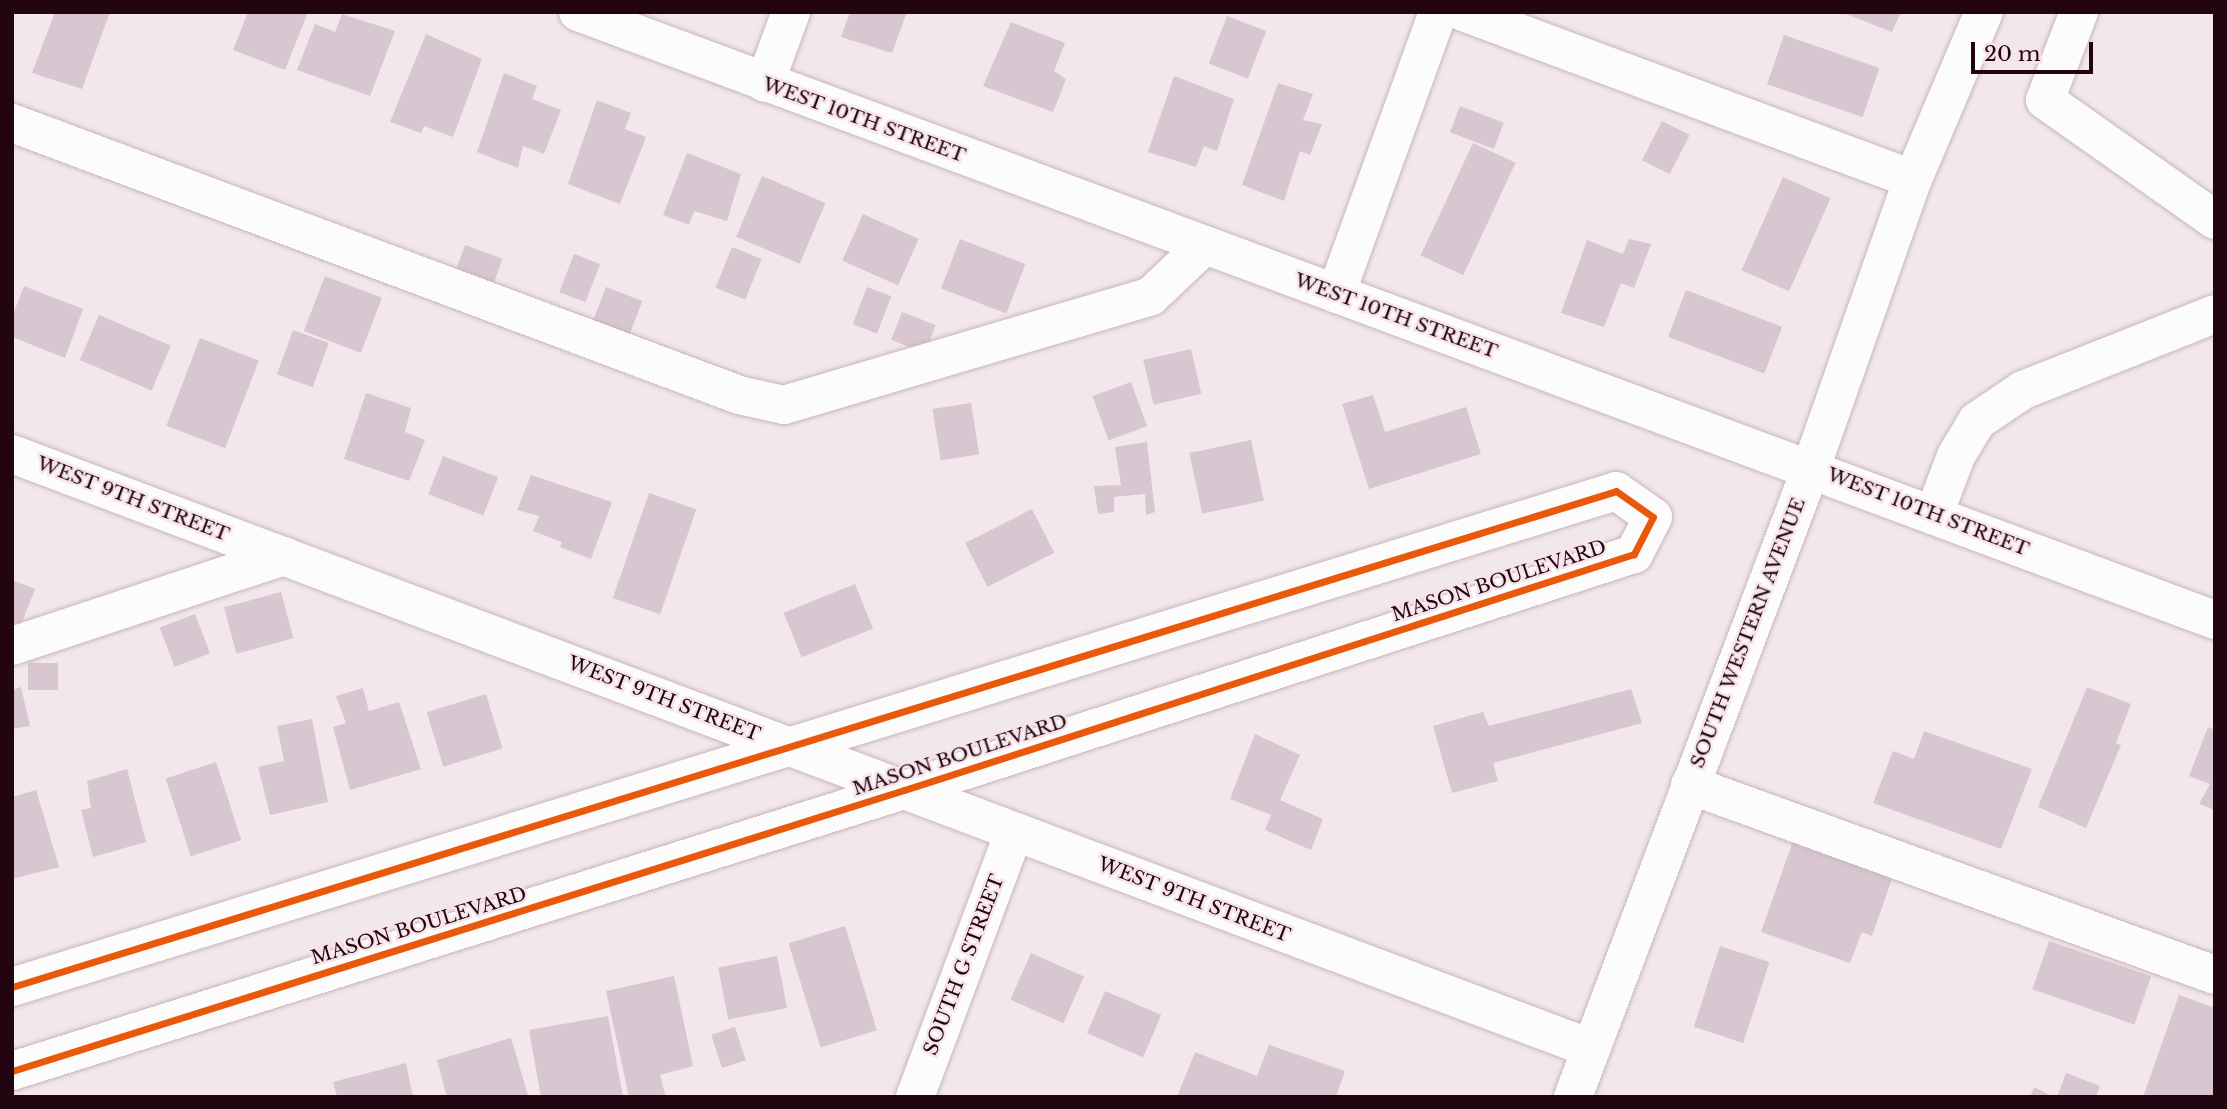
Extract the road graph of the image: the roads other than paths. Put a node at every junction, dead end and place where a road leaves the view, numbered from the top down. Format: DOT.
graph roads {
  1 [pos="578,12"];
  2 [pos="791,12"];
  3 [pos="1438,12"];
  4 [pos="1463,12"];
  5 [pos="1984,12"];
  6 [pos="2079,12"];
  7 [pos="765,83"];
  8 [pos="12,123"];
  9 [pos="1913,179"];
  10 [pos="2215,220"];
  11 [pos="1205,245"];
  12 [pos="1336,294"];
  13 [pos="2215,314"];
  14 [pos="12,454"];
  15 [pos="1811,468"];
  16 [pos="1934,514"];
  17 [pos="284,556"];
  18 [pos="2215,620"];
  19 [pos="12,646"];
  20 [pos="790,747"];
  21 [pos="1690,785"];
  22 [pos="904,790"];
  23 [pos="1014,832"];
  24 [pos="2215,975"];
  25 [pos="12,988"];
  26 [pos="1590,1048"];
  27 [pos="12,1071"];
  28 [pos="1580,1095"];
  29 [pos="915,1097"];
  1 -- 7 [label="street, WEST 10TH STREET"];
  2 -- 7 [label="street"];
  3 -- 12 [label="street"];
  4 -- 9 [label="street"];
  5 -- 9 [label="street, SOUTH WESTERN AVENUE"];
  6 -- 10 [label="street"];
  7 -- 11 [label="street, WEST 10TH STREET"];
  8 -- 11 [label="street"];
  9 -- 15 [label="street, SOUTH WESTERN AVENUE"];
  11 -- 12 [label="street, WEST 10TH STREET"];
  12 -- 15 [label="street, WEST 10TH STREET"];
  13 -- 16 [label="street"];
  14 -- 17 [label="street, WEST 9TH STREET"];
  15 -- 16 [label="street, WEST 10TH STREET"];
  15 -- 21 [label="street, SOUTH WESTERN AVENUE"];
  16 -- 18 [label="street, WEST 10TH STREET"];
  17 -- 19 [label="street"];
  17 -- 20 [label="street, WEST 9TH STREET"];
  20 -- 22 [label="street, WEST 9TH STREET"];
  20 -- 22 [label="street, MASON BOULEVARD"];
  20 -- 25 [label="street, MASON BOULEVARD"];
  21 -- 24 [label="street"];
  21 -- 26 [label="street, SOUTH WESTERN AVENUE"];
  22 -- 23 [label="street, WEST 9TH STREET"];
  22 -- 27 [label="street, MASON BOULEVARD"];
  23 -- 26 [label="street, WEST 9TH STREET"];
  23 -- 29 [label="street, SOUTH G STREET"];
  26 -- 28 [label="street, SOUTH WESTERN AVENUE"];
}
